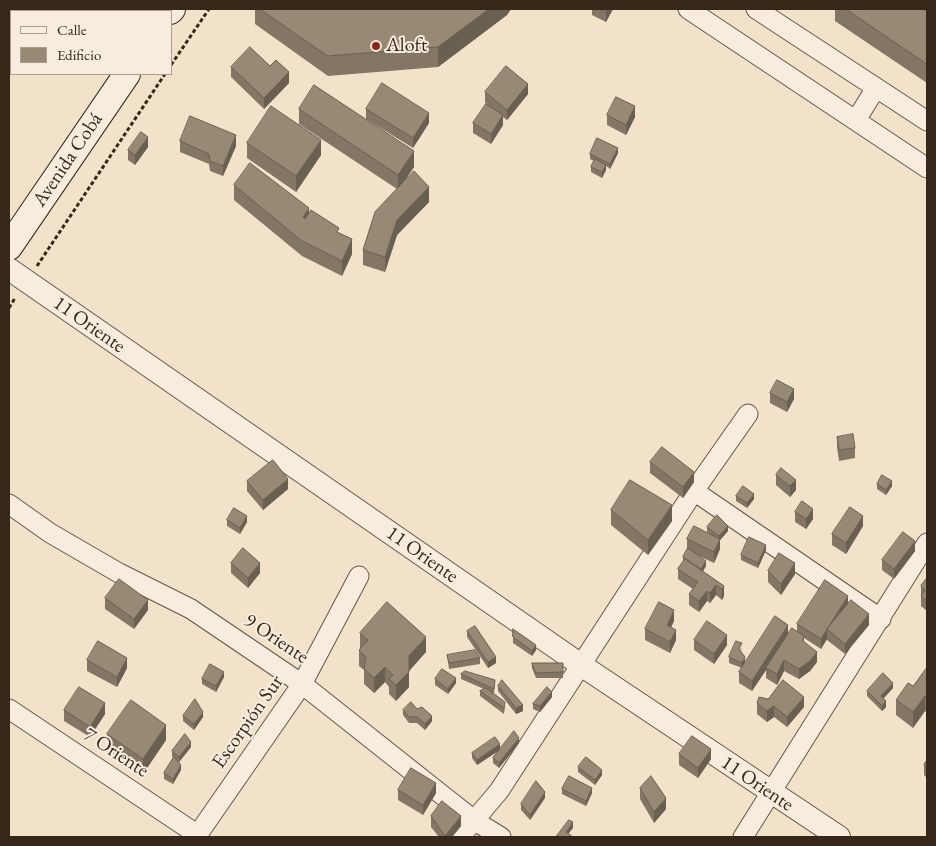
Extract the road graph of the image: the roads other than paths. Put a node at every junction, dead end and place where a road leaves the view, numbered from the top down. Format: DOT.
graph roads {
  1 [pos="688,9"];
  2 [pos="756,9"];
  3 [pos="126,75"];
  4 [pos="876,88"];
  5 [pos="856,120"];
  6 [pos="927,121"];
  7 [pos="927,168"];
  8 [pos="9,247"];
  9 [pos="18,275"];
  10 [pos="748,414"];
  11 [pos="694,491"];
  12 [pos="9,504"];
  13 [pos="927,543"];
  14 [pos="359,576"];
  15 [pos="881,619"];
  16 [pos="581,665"];
  17 [pos="302,684"];
  18 [pos="9,709"];
  19 [pos="771,794"];
  20 [pos="475,821"];
  21 [pos="197,836"];
  22 [pos="460,837"];
  23 [pos="501,837"];
  24 [pos="744,837"];
  25 [pos="839,837"];
  1 -- 5 [label="street"];
  2 -- 4 [label="street"];
  3 -- 8 [label="main road, Avenida Cobá"];
  4 -- 5 [label="street"];
  4 -- 6 [label="street"];
  5 -- 7 [label="street"];
  9 -- 16 [label="street, 11 Oriente"];
  10 -- 11 [label="street"];
  11 -- 15 [label="street"];
  11 -- 16 [label="street"];
  12 -- 17 [label="street, 9 Oriente"];
  13 -- 15 [label="street"];
  14 -- 17 [label="street, Escorpión Sur"];
  15 -- 19 [label="street"];
  16 -- 19 [label="street, 11 Oriente"];
  16 -- 20 [label="street"];
  17 -- 20 [label="street, 9 Oriente"];
  17 -- 21 [label="street, Escorpión Sur"];
  18 -- 21 [label="street, 7 Oriente"];
  19 -- 24 [label="street"];
  19 -- 25 [label="street, 11 Oriente"];
  20 -- 22 [label="street"];
  20 -- 23 [label="street, 9 Oriente"];
}
